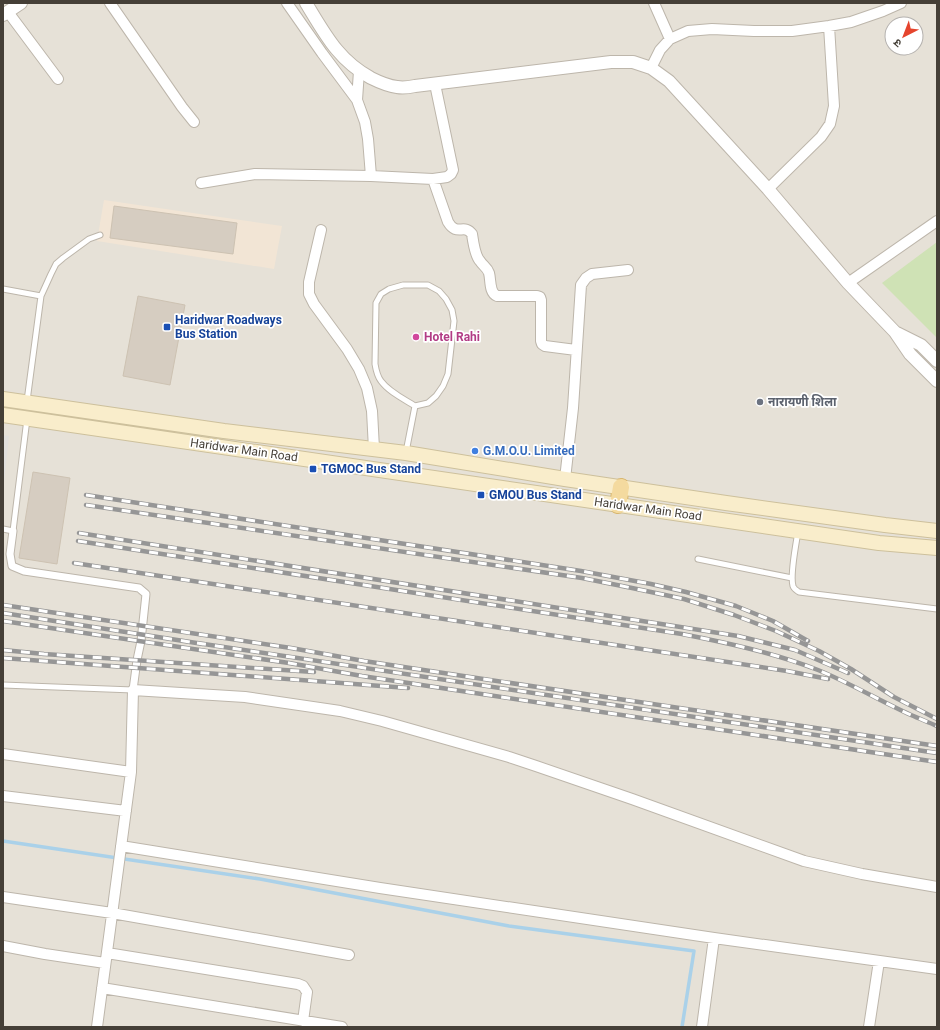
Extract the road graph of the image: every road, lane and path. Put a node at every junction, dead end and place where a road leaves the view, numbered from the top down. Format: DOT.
graph roads {
  1 [pos="21,3"];
  2 [pos="110,3"];
  3 [pos="288,3"];
  4 [pos="306,3"];
  5 [pos="654,3"];
  6 [pos="901,3"];
  7 [pos="6,14"];
  8 [pos="829,26"];
  9 [pos="670,39"];
  10 [pos="651,68"];
  11 [pos="359,71"];
  12 [pos="58,79"];
  13 [pos="435,84"];
  14 [pos="357,100"];
  15 [pos="194,122"];
  16 [pos="371,176"];
  17 [pos="433,179"];
  18 [pos="201,183"];
  19 [pos="768,189"];
  20 [pos="937,222"];
  21 [pos="321,230"];
  22 [pos="100,235"];
  23 [pos="628,270"];
  24 [pos="848,283"];
  25 [pos="3,289"];
  26 [pos="42,296"];
  27 [pos="895,332"];
  28 [pos="576,350"];
  29 [pos="937,361"];
  30 [pos="937,381"];
  31 [pos="3,399"];
  32 [pos="27,402"];
  33 [pos="415,406"];
  34 [pos="84,411"];
  35 [pos="3,415"];
  36 [pos="27,418"];
  37 [pos="82,426"];
  38 [pos="374,449"];
  39 [pos="406,453"];
  40 [pos="565,479"];
  41 [pos="621,487"];
  42 [pos="618,505"];
  43 [pos="3,529"];
  44 [pos="13,531"];
  45 [pos="798,531"];
  46 [pos="937,531"];
  47 [pos="937,548"];
  48 [pos="698,559"];
  49 [pos="792,578"];
  50 [pos="937,609"];
  51 [pos="3,685"];
  52 [pos="133,690"];
  53 [pos="3,754"];
  54 [pos="131,772"];
  55 [pos="3,796"];
  56 [pos="126,811"];
  57 [pos="120,850"];
  58 [pos="937,887"];
  59 [pos="3,897"];
  60 [pos="112,913"];
  61 [pos="714,938"];
  62 [pos="3,946"];
  63 [pos="107,953"];
  64 [pos="349,955"];
  65 [pos="879,960"];
  66 [pos="105,963"];
  67 [pos="937,969"];
  68 [pos="102,988"];
  69 [pos="303,1021"];
  70 [pos="97,1027"];
  71 [pos="342,1027"];
  72 [pos="702,1027"];
  73 [pos="869,1027"];
  1 -- 7 [label="street"];
  2 -- 15 [label="street"];
  3 -- 14 [label="street"];
  4 -- 11 [label="street"];
  5 -- 9 [label="street"];
  6 -- 8 [label="street"];
  7 -- 12 [label="street"];
  8 -- 9 [label="street"];
  8 -- 19 [label="street"];
  9 -- 10 [label="street"];
  10 -- 13 [label="street"];
  10 -- 19 [label="street"];
  11 -- 13 [label="street"];
  11 -- 14 [label="street"];
  13 -- 17 [label="street"];
  14 -- 16 [label="street"];
  16 -- 17 [label="street"];
  16 -- 18 [label="street"];
  17 -- 28 [label="street"];
  19 -- 24 [label="street"];
  20 -- 24 [label="street"];
  21 -- 38 [label="street"];
  22 -- 26 [label="lane"];
  23 -- 28 [label="street"];
  24 -- 27 [label="street"];
  25 -- 26 [label="lane"];
  26 -- 32 [label="lane"];
  27 -- 29 [label="street"];
  27 -- 30 [label="street"];
  28 -- 40 [label="street"];
  31 -- 32 [label="main road, Haridwar Main Road"];
  32 -- 34 [label="main road, Haridwar Main Road"];
  33 -- 33 [label="lane"];
  33 -- 39 [label="lane"];
  34 -- 37 [label="main road"];
  34 -- 38 [label="main road, Haridwar Main Road"];
  35 -- 36 [label="main road, Haridwar Main Road"];
  36 -- 37 [label="main road, Haridwar Main Road"];
  36 -- 44 [label="lane"];
  37 -- 42 [label="main road, Haridwar Main Road"];
  38 -- 39 [label="main road, Haridwar Main Road"];
  39 -- 40 [label="main road, Haridwar Main Road"];
  40 -- 41 [label="main road, Haridwar Main Road"];
  41 -- 42 [label="main road"];
  41 -- 46 [label="main road, Haridwar Main Road"];
  42 -- 45 [label="main road, Haridwar Main Road"];
  43 -- 44 [label="lane"];
  44 -- 52 [label="street"];
  45 -- 47 [label="main road, Haridwar Main Road"];
  45 -- 49 [label="lane"];
  48 -- 49 [label="lane"];
  49 -- 50 [label="lane"];
  51 -- 52 [label="lane"];
  52 -- 54 [label="street"];
  52 -- 58 [label="street"];
  53 -- 54 [label="street"];
  54 -- 56 [label="street"];
  55 -- 56 [label="street"];
  56 -- 57 [label="street"];
  57 -- 60 [label="street"];
  57 -- 61 [label="street"];
  59 -- 60 [label="street"];
  60 -- 63 [label="street"];
  60 -- 64 [label="street"];
  61 -- 65 [label="street"];
  61 -- 72 [label="street"];
  62 -- 66 [label="street"];
  63 -- 66 [label="street"];
  63 -- 69 [label="street"];
  65 -- 67 [label="street"];
  65 -- 73 [label="street"];
  66 -- 68 [label="street"];
  68 -- 69 [label="street"];
  68 -- 70 [label="street"];
  69 -- 71 [label="street"];
}
